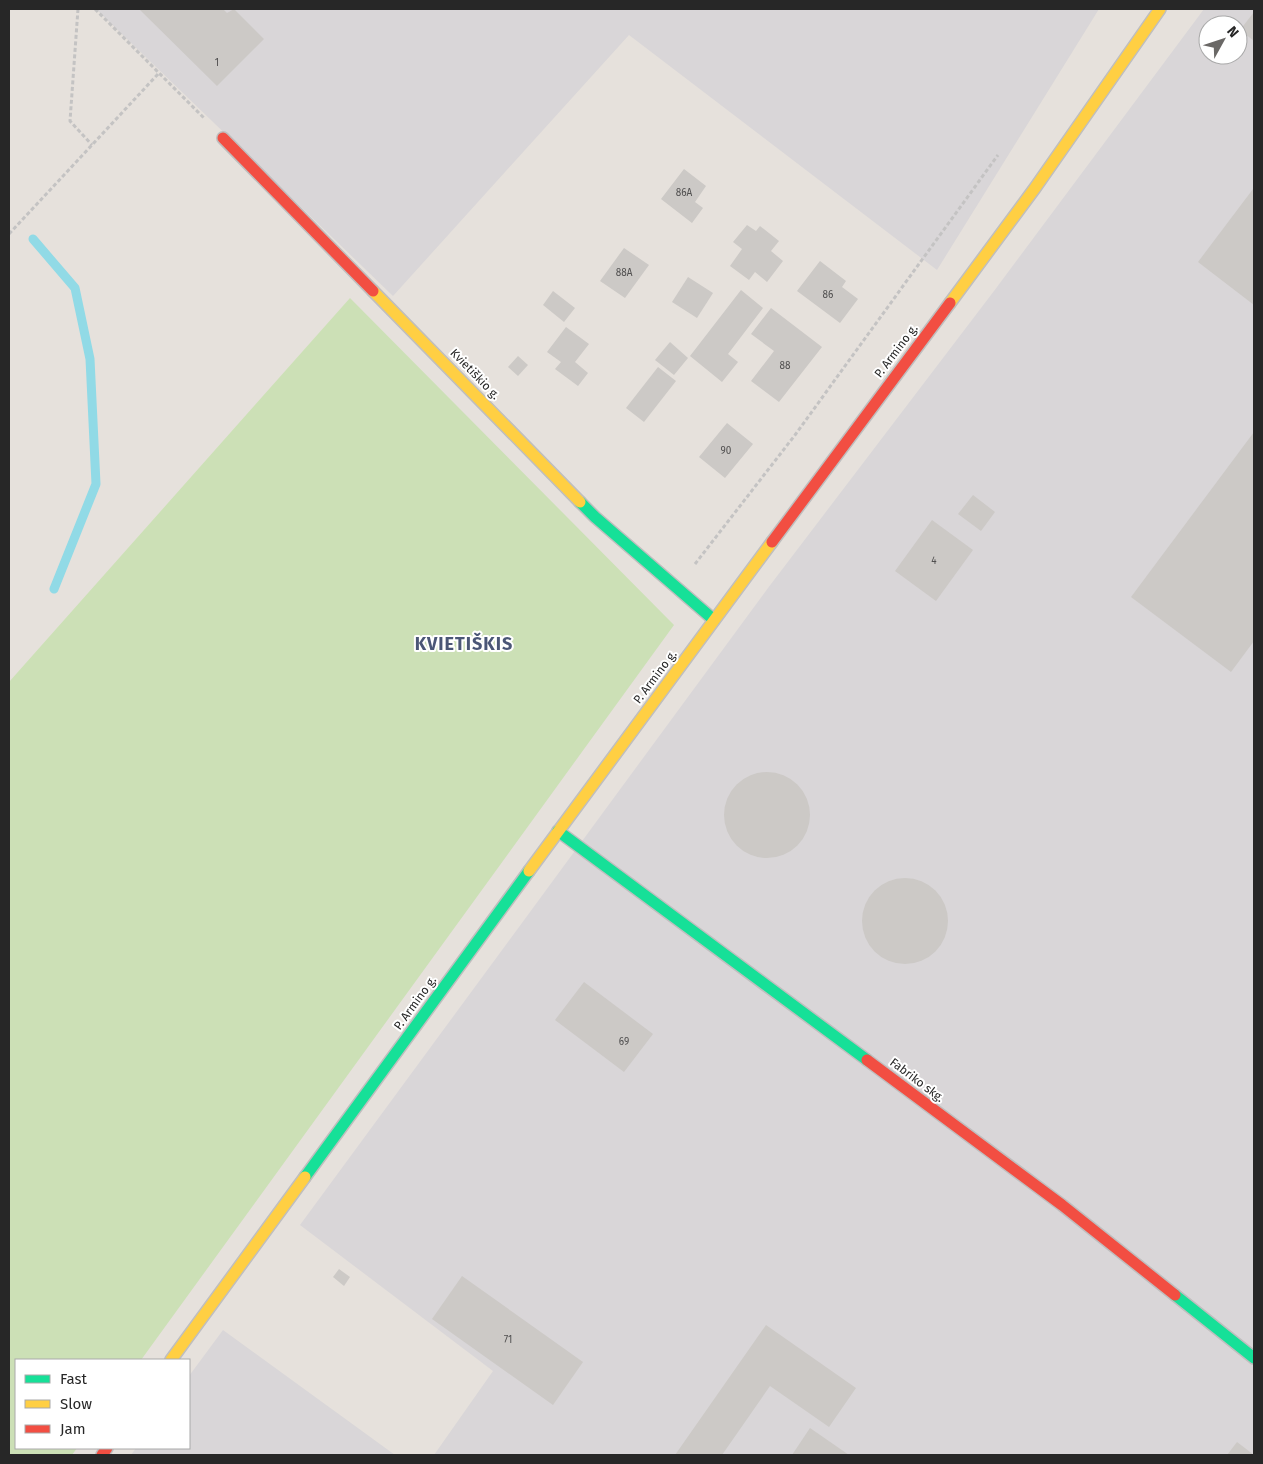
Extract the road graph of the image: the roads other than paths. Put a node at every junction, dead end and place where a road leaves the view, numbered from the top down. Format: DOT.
graph roads {
  1 [pos="1160,9"];
  2 [pos="223,138"];
  3 [pos="714,620"];
  4 [pos="558,831"];
  5 [pos="1254,1358"];
  6 [pos="172,1359"];
  1 -- 3 [label="main road, P. Armino g."];
  2 -- 3 [label="main road, Kvietiškio g."];
  3 -- 4 [label="main road, P. Armino g."];
  4 -- 5 [label="main road, Fabriko skg."];
  4 -- 6 [label="main road, P. Armino g."];
}
